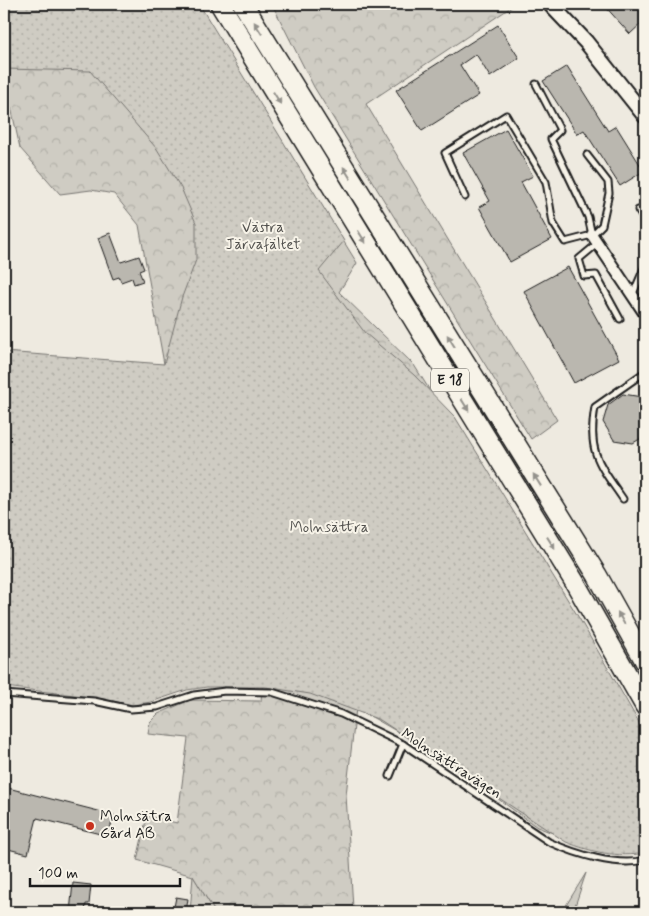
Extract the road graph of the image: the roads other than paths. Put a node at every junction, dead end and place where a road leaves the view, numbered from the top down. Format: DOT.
graph roads {
  1 [pos="220,4"];
  2 [pos="243,4"];
  3 [pos="550,4"];
  4 [pos="536,84"];
  5 [pos="645,116"];
  6 [pos="587,155"];
  7 [pos="465,197"];
  8 [pos="638,210"];
  9 [pos="645,221"];
  10 [pos="595,239"];
  11 [pos="645,266"];
  12 [pos="632,297"];
  13 [pos="645,314"];
  14 [pos="620,319"];
  15 [pos="645,373"];
  16 [pos="623,500"];
  17 [pos="645,661"];
  18 [pos="4,694"];
  19 [pos="645,706"];
  20 [pos="403,744"];
  21 [pos="390,776"];
  22 [pos="645,860"];
  1 -- 19 [label="highway, E 18, one-way"];
  17 -- 2 [label="highway, E 18, one-way"];
  3 -- 5 [label="street"];
  4 -- 10 [label="lane"];
  6 -- 10 [label="lane"];
  7 -- 10 [label="lane"];
  8 -- 9 [label="lane"];
  10 -- 12 [label="street"];
  10 -- 14 [label="lane"];
  11 -- 12 [label="lane"];
  12 -- 13 [label="street"];
  15 -- 16 [label="lane"];
  18 -- 20 [label="lane, Molnsättravägen"];
  20 -- 21 [label="lane"];
  20 -- 22 [label="lane, Molnsättravägen"];
}
